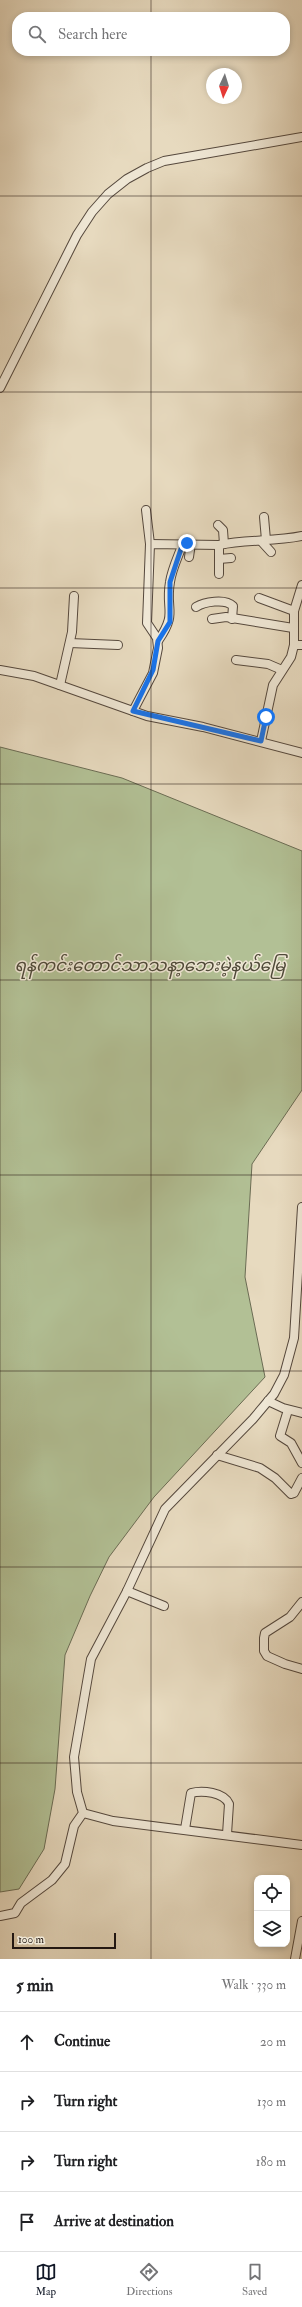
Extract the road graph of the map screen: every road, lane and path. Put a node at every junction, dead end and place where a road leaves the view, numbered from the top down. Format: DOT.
graph roads {
  1 [pos="302,137"];
  2 [pos="0,388"];
  3 [pos="146,510"];
  4 [pos="264,517"];
  5 [pos="218,525"];
  6 [pos="302,536"];
  7 [pos="264,541"];
  8 [pos="187,543"];
  9 [pos="150,544"];
  10 [pos="222,544"];
  11 [pos="271,552"];
  12 [pos="189,557"];
  13 [pos="231,558"];
  14 [pos="219,559"];
  15 [pos="219,574"];
  16 [pos="302,585"];
  17 [pos="74,596"];
  18 [pos="259,598"];
  19 [pos="196,607"];
  20 [pos="294,611"];
  21 [pos="212,619"];
  22 [pos="232,620"];
  23 [pos="293,628"];
  24 [pos="158,641"];
  25 [pos="70,643"];
  26 [pos="118,645"];
  27 [pos="298,645"];
  28 [pos="236,660"];
  29 [pos="0,670"];
  30 [pos="282,670"];
  31 [pos="60,685"];
  32 [pos="133,711"];
  33 [pos="261,741"];
  34 [pos="302,753"];
  35 [pos="302,1207"];
  36 [pos="300,1244"];
  37 [pos="268,1401"];
  38 [pos="288,1410"];
  39 [pos="302,1413"];
  40 [pos="217,1455"];
  41 [pos="302,1463"];
  42 [pos="302,1478"];
  43 [pos="127,1591"];
  44 [pos="302,1602"];
  45 [pos="164,1606"];
  46 [pos="302,1669"];
  47 [pos="83,1813"];
  48 [pos="185,1829"];
  49 [pos="227,1834"];
  50 [pos="302,1845"];
  51 [pos="0,1916"];
  52 [pos="302,1921"];
  53 [pos="295,1959"];
  1 -- 2 [label="street"];
  3 -- 9 [label="street"];
  4 -- 7 [label="street"];
  5 -- 10 [label="street"];
  6 -- 7 [label="street"];
  7 -- 10 [label="street"];
  7 -- 11 [label="street"];
  8 -- 9 [label="street"];
  8 -- 10 [label="street"];
  8 -- 12 [label="street"];
  8 -- 24 [label="street"];
  9 -- 24 [label="street"];
  10 -- 14 [label="street"];
  13 -- 14 [label="street"];
  14 -- 15 [label="street"];
  16 -- 20 [label="street"];
  17 -- 25 [label="street"];
  18 -- 20 [label="street"];
  19 -- 22 [label="street"];
  20 -- 23 [label="street"];
  21 -- 22 [label="street"];
  22 -- 23 [label="street"];
  23 -- 27 [label="street"];
  24 -- 32 [label="street"];
  25 -- 26 [label="street"];
  25 -- 31 [label="street"];
  27 -- 30 [label="street"];
  28 -- 30 [label="street"];
  29 -- 31 [label="street"];
  30 -- 33 [label="street"];
  31 -- 32 [label="street"];
  32 -- 33 [label="street"];
  33 -- 34 [label="street"];
  35 -- 36 [label="street"];
  36 -- 37 [label="street"];
  37 -- 38 [label="street"];
  37 -- 40 [label="street"];
  38 -- 39 [label="street"];
  38 -- 41 [label="street"];
  40 -- 42 [label="street"];
  40 -- 43 [label="street"];
  43 -- 45 [label="street"];
  43 -- 47 [label="street"];
  44 -- 46 [label="street"];
  47 -- 48 [label="street"];
  47 -- 51 [label="street"];
  48 -- 49 [label="street"];
  48 -- 49 [label="street"];
  49 -- 50 [label="street"];
  52 -- 53 [label="street"];
}
